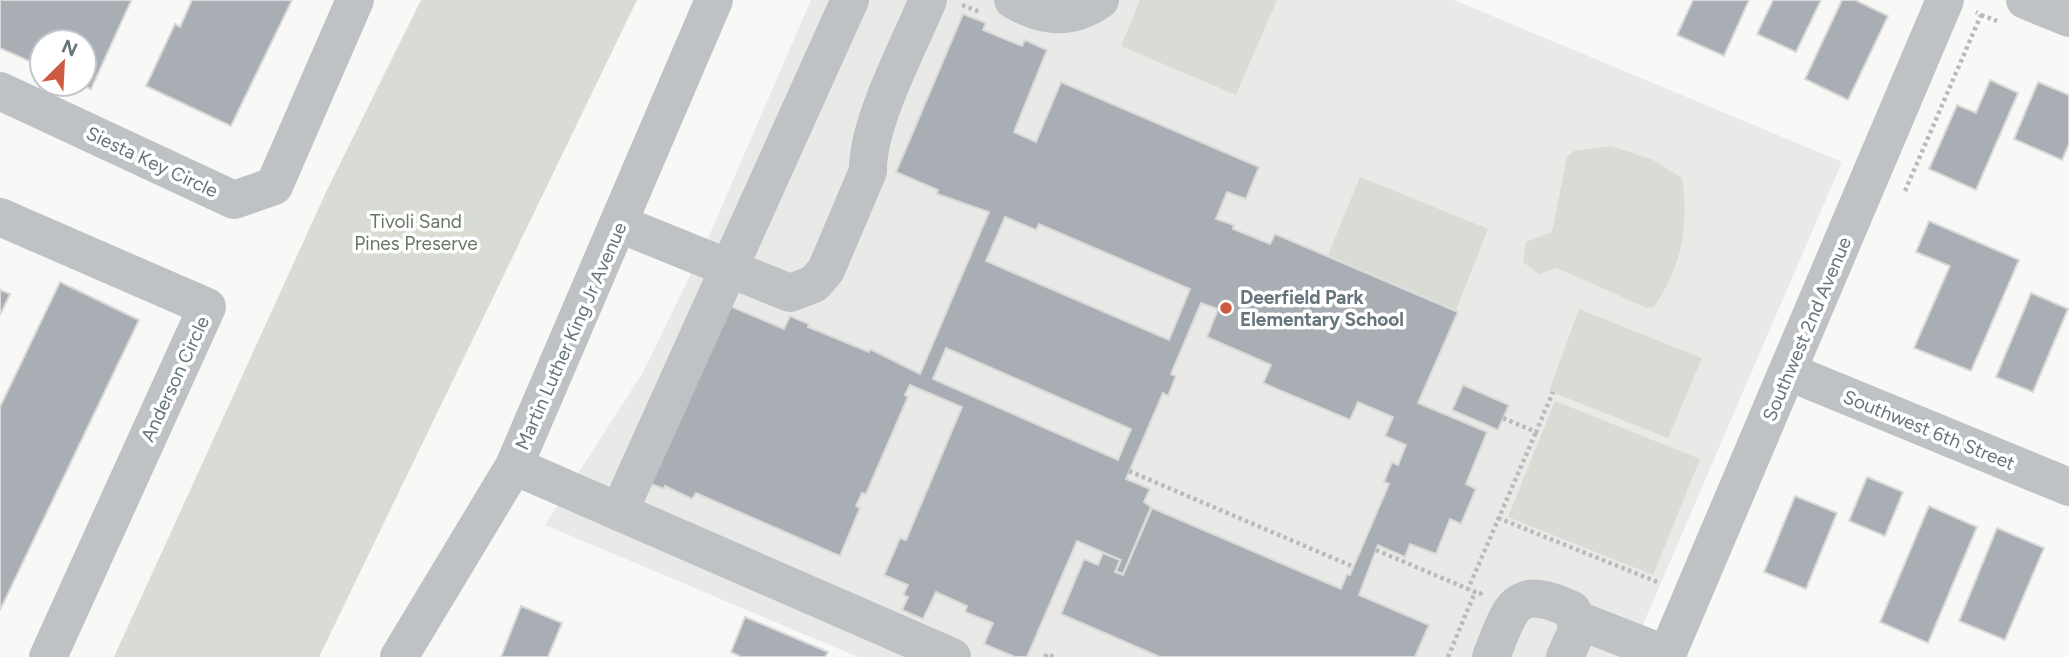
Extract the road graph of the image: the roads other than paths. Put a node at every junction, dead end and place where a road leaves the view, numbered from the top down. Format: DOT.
graph roads {
  1 [pos="355,0"];
  2 [pos="714,0"];
  3 [pos="849,0"];
  4 [pos="928,0"];
  5 [pos="1013,0"];
  6 [pos="1100,0"];
  7 [pos="1945,0"];
  8 [pos="2025,0"];
  9 [pos="2069,18"];
  10 [pos="0,91"];
  11 [pos="0,217"];
  12 [pos="620,224"];
  13 [pos="729,270"];
  14 [pos="1789,372"];
  15 [pos="514,466"];
  16 [pos="2069,487"];
  17 [pos="619,512"];
  18 [pos="1575,620"];
  19 [pos="1666,656"];
  20 [pos="48,657"];
  21 [pos="399,657"];
  22 [pos="952,657"];
  23 [pos="1491,657"];
  24 [pos="1565,657"];
  1 -- 10 [label="street, Siesta Key Circle"];
  2 -- 12 [label="street, Martin Luther King Jr Avenue"];
  3 -- 13 [label="street"];
  4 -- 13 [label="street"];
  5 -- 6 [label="street"];
  7 -- 14 [label="street, Southwest 2nd Avenue"];
  8 -- 9 [label="street"];
  11 -- 20 [label="street, Anderson Circle"];
  12 -- 13 [label="street"];
  12 -- 15 [label="street, Martin Luther King Jr Avenue"];
  13 -- 17 [label="street"];
  14 -- 16 [label="street, Southwest 6th Street"];
  14 -- 19 [label="street, Southwest 2nd Avenue"];
  15 -- 17 [label="street"];
  15 -- 21 [label="street, Martin Luther King Jr Avenue"];
  17 -- 22 [label="street"];
  18 -- 19 [label="street"];
  18 -- 23 [label="street"];
  18 -- 24 [label="street"];
}
